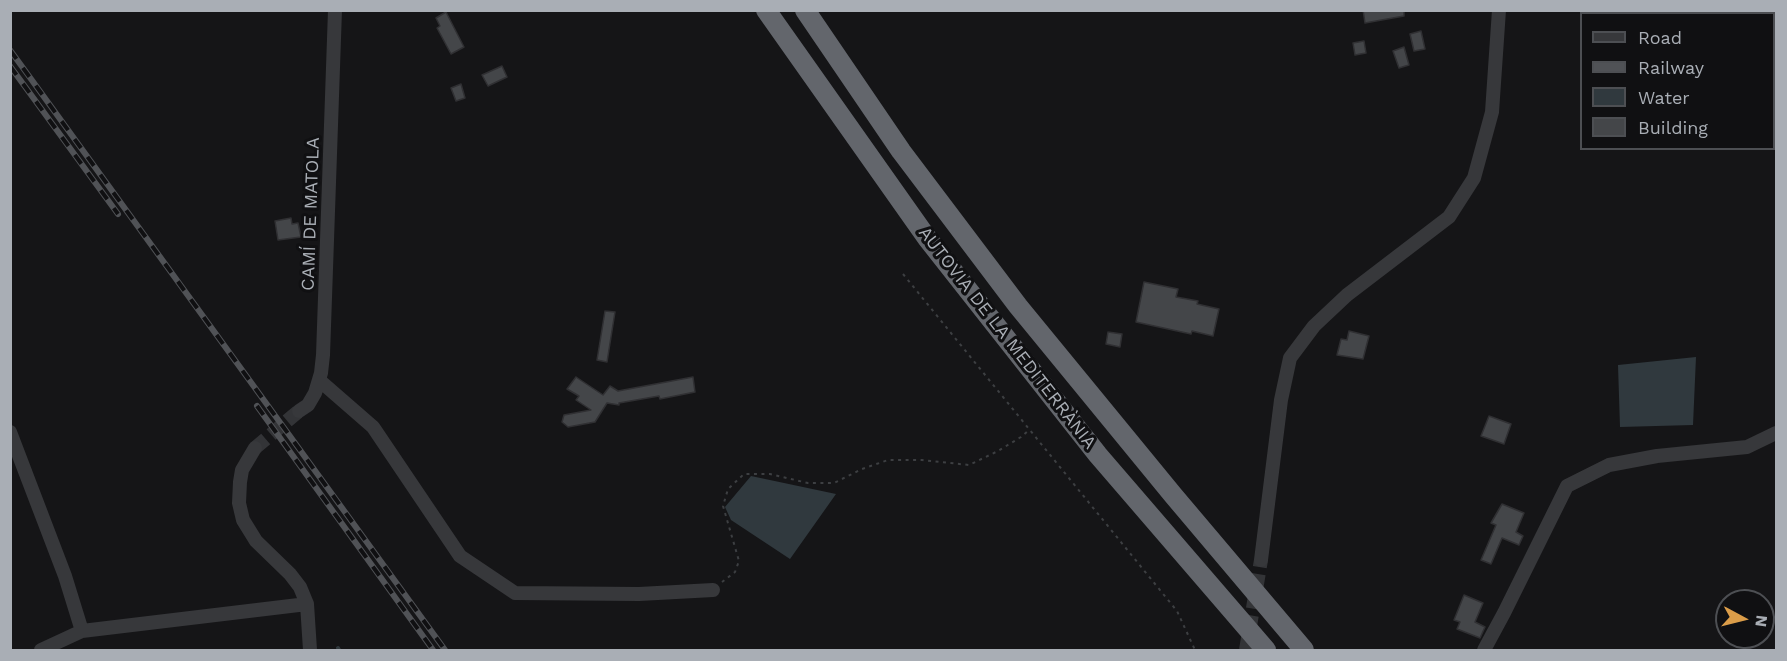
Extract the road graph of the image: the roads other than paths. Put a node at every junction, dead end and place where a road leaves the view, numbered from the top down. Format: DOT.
graph roads {
  1 [pos="335,10"];
  2 [pos="766,10"];
  3 [pos="805,10"];
  4 [pos="1499,10"];
  5 [pos="319,380"];
  6 [pos="299,411"];
  7 [pos="10,432"];
  8 [pos="1776,433"];
  9 [pos="255,448"];
  10 [pos="1261,560"];
  11 [pos="713,590"];
  12 [pos="307,604"];
  13 [pos="82,632"];
  14 [pos="41,651"];
  15 [pos="310,651"];
  16 [pos="1266,651"];
  17 [pos="1304,651"];
  18 [pos="1484,651"];
  1 -- 5 [label="street, CAMÍ DE MATOLA"];
  2 -- 16 [label="highway, AUTOVIA DE LA MEDITERRÀNIA"];
  3 -- 17 [label="highway, AUTOVIA DE LA MEDITERRÀNIA"];
  4 -- 10 [label="street"];
  5 -- 6 [label="street, CAMÍ DE MATOLA"];
  5 -- 11 [label="street"];
  7 -- 13 [label="street"];
  8 -- 18 [label="street"];
  9 -- 12 [label="street"];
  12 -- 13 [label="street"];
  12 -- 15 [label="street"];
  13 -- 14 [label="street"];
}
